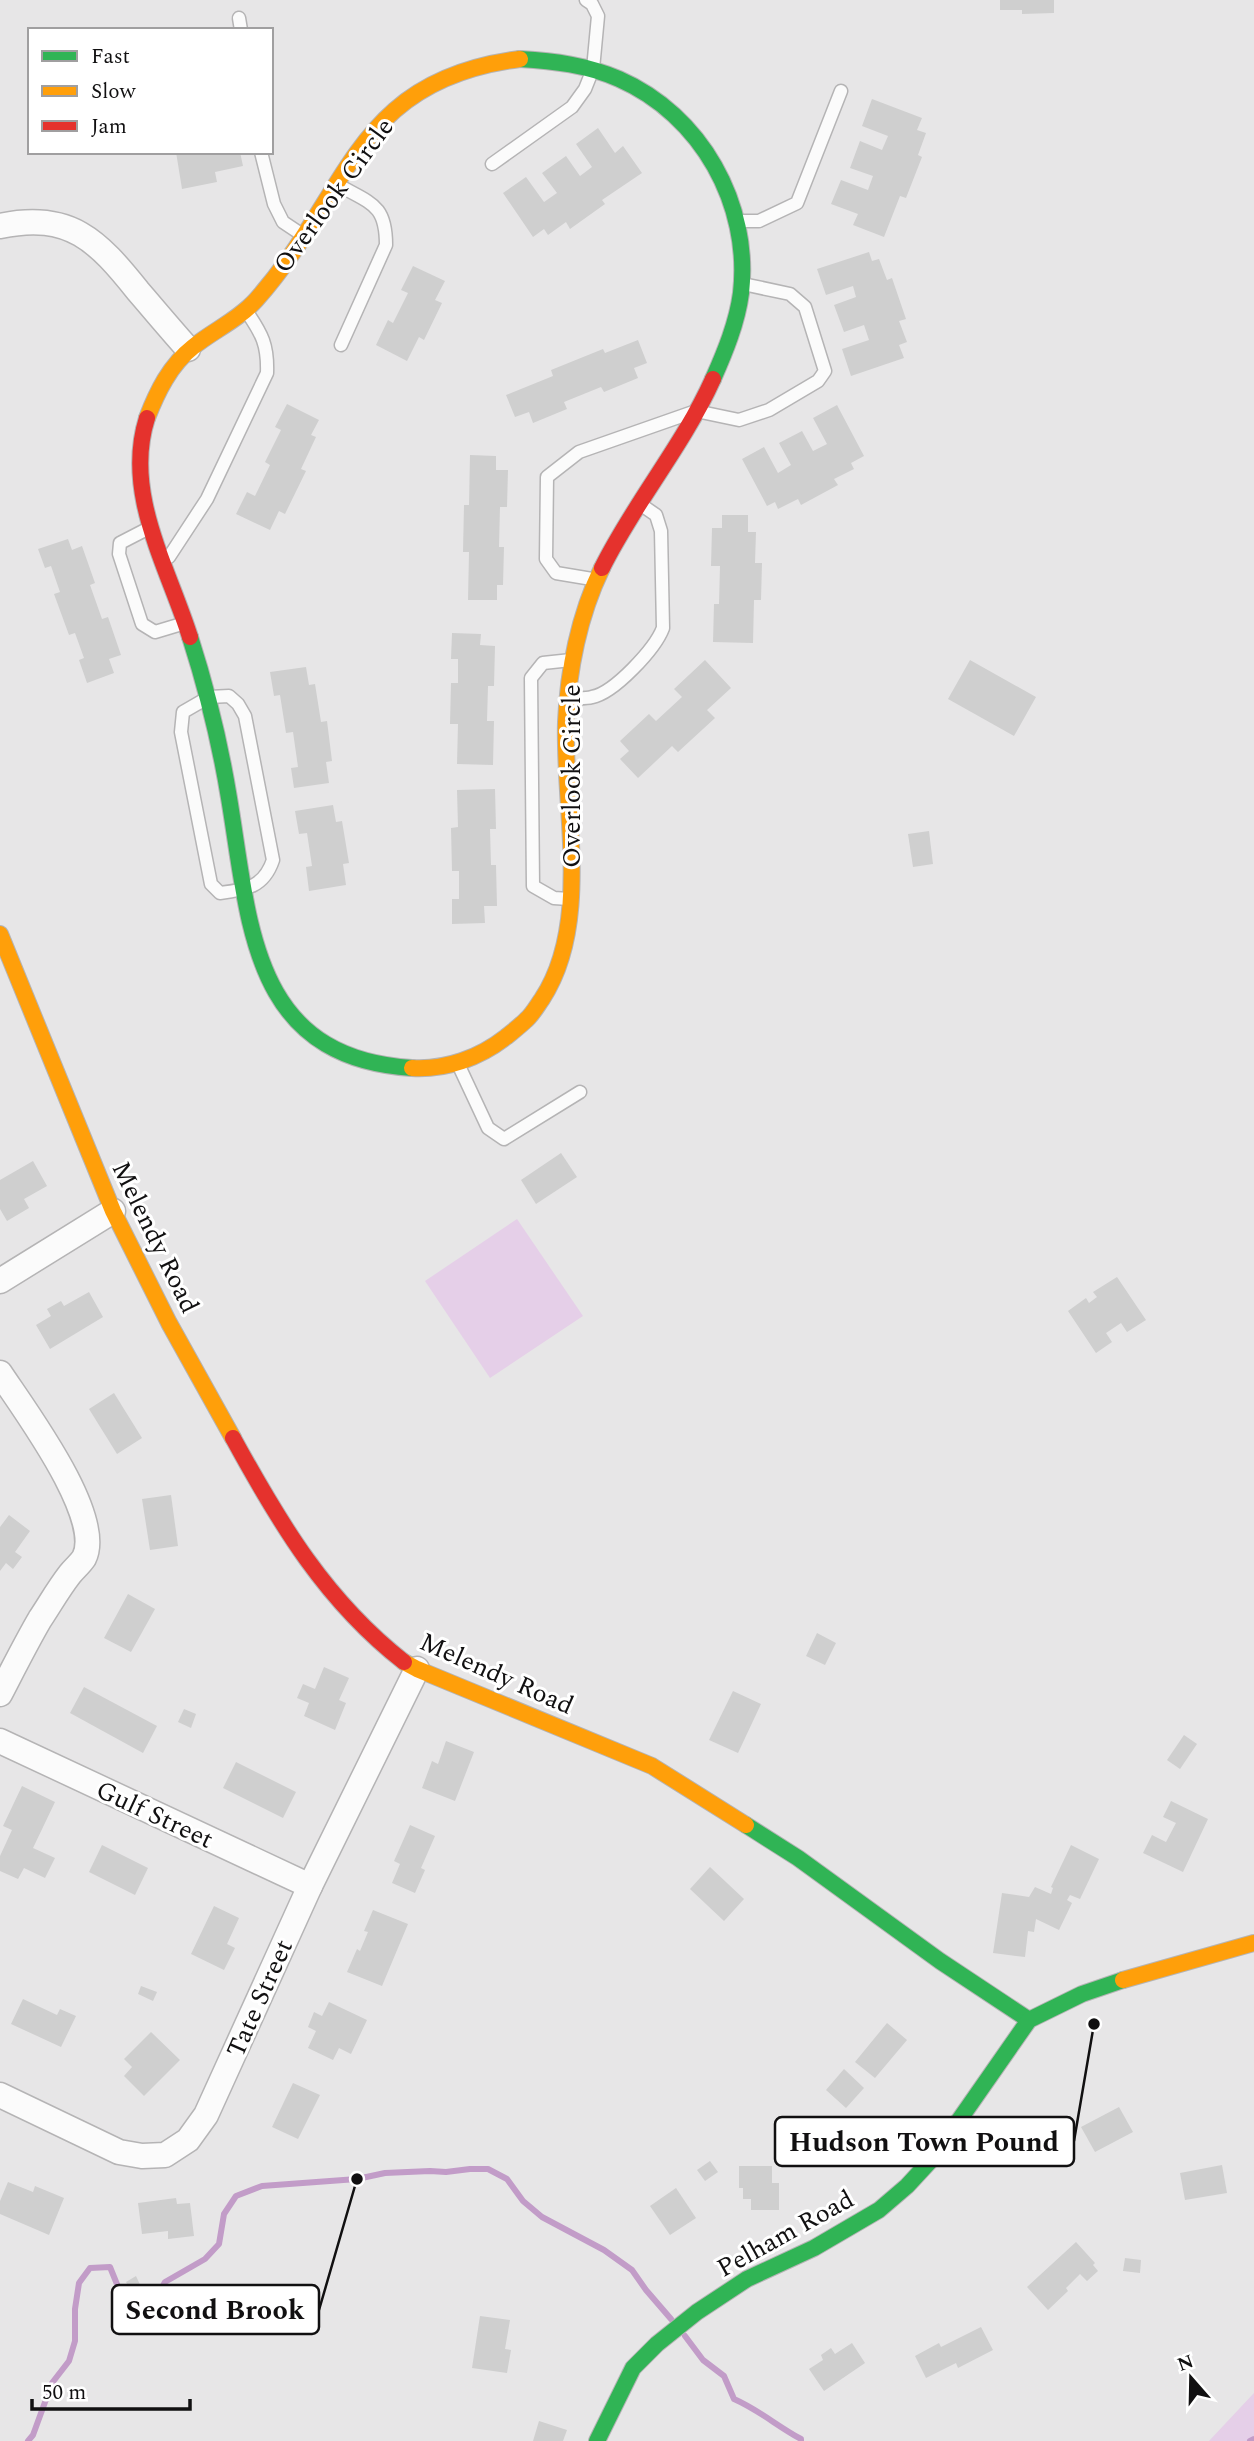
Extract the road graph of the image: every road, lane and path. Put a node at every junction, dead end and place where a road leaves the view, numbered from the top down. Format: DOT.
graph roads {
  1 [pos="586,0"];
  2 [pos="593,69"];
  3 [pos="841,91"];
  4 [pos="262,154"];
  5 [pos="492,164"];
  6 [pos="337,184"];
  7 [pos="737,220"];
  8 [pos="0,226"];
  9 [pos="304,237"];
  10 [pos="743,284"];
  11 [pos="246,310"];
  12 [pos="341,345"];
  13 [pos="188,349"];
  14 [pos="696,411"];
  15 [pos="639,503"];
  16 [pos="152,527"];
  17 [pos="165,563"];
  18 [pos="596,580"];
  19 [pos="185,623"];
  20 [pos="573,660"];
  21 [pos="209,697"];
  22 [pos="569,698"];
  23 [pos="244,891"];
  24 [pos="570,899"];
  25 [pos="0,934"];
  26 [pos="457,1063"];
  27 [pos="580,1092"];
  28 [pos="113,1211"];
  29 [pos="0,1282"];
  30 [pos="0,1373"];
  31 [pos="417,1669"];
  32 [pos="0,1694"];
  33 [pos="0,1741"];
  34 [pos="310,1886"];
  35 [pos="1254,1943"];
  36 [pos="1029,2020"];
  37 [pos="0,2095"];
  38 [pos="597,2441"];
  1 -- 2 [label="lane"];
  2 -- 5 [label="lane"];
  2 -- 6 [label="street, Overlook Circle"];
  2 -- 7 [label="street, Overlook Circle"];
  3 -- 7 [label="lane"];
  4 -- 9 [label="lane"];
  6 -- 9 [label="street, Overlook Circle"];
  6 -- 12 [label="lane"];
  7 -- 10 [label="street, Overlook Circle"];
  8 -- 13 [label="street"];
  9 -- 11 [label="street, Overlook Circle"];
  10 -- 14 [label="street, Overlook Circle"];
  10 -- 14 [label="lane"];
  11 -- 13 [label="street, Overlook Circle"];
  11 -- 17 [label="lane"];
  13 -- 16 [label="street, Overlook Circle"];
  14 -- 15 [label="street, Overlook Circle"];
  14 -- 18 [label="lane"];
  15 -- 18 [label="street, Overlook Circle"];
  15 -- 22 [label="lane"];
  16 -- 17 [label="street, Overlook Circle"];
  16 -- 19 [label="lane"];
  17 -- 19 [label="street, Overlook Circle"];
  18 -- 20 [label="street, Overlook Circle"];
  19 -- 21 [label="street, Overlook Circle"];
  20 -- 22 [label="street, Overlook Circle"];
  20 -- 24 [label="lane"];
  21 -- 23 [label="street, Overlook Circle"];
  21 -- 23 [label="lane"];
  21 -- 23 [label="lane"];
  22 -- 24 [label="street, Overlook Circle"];
  23 -- 26 [label="street, Overlook Circle"];
  24 -- 26 [label="street, Overlook Circle"];
  25 -- 28 [label="street, Melendy Road"];
  26 -- 27 [label="lane"];
  28 -- 29 [label="street"];
  28 -- 31 [label="street, Melendy Road"];
  30 -- 32 [label="street"];
  31 -- 34 [label="street, Tate Street"];
  31 -- 36 [label="street, Melendy Road"];
  33 -- 34 [label="street, Gulf Street"];
  34 -- 37 [label="street, Tate Street"];
  35 -- 36 [label="street, Pelham Road"];
  36 -- 38 [label="street, Pelham Road"];
}
